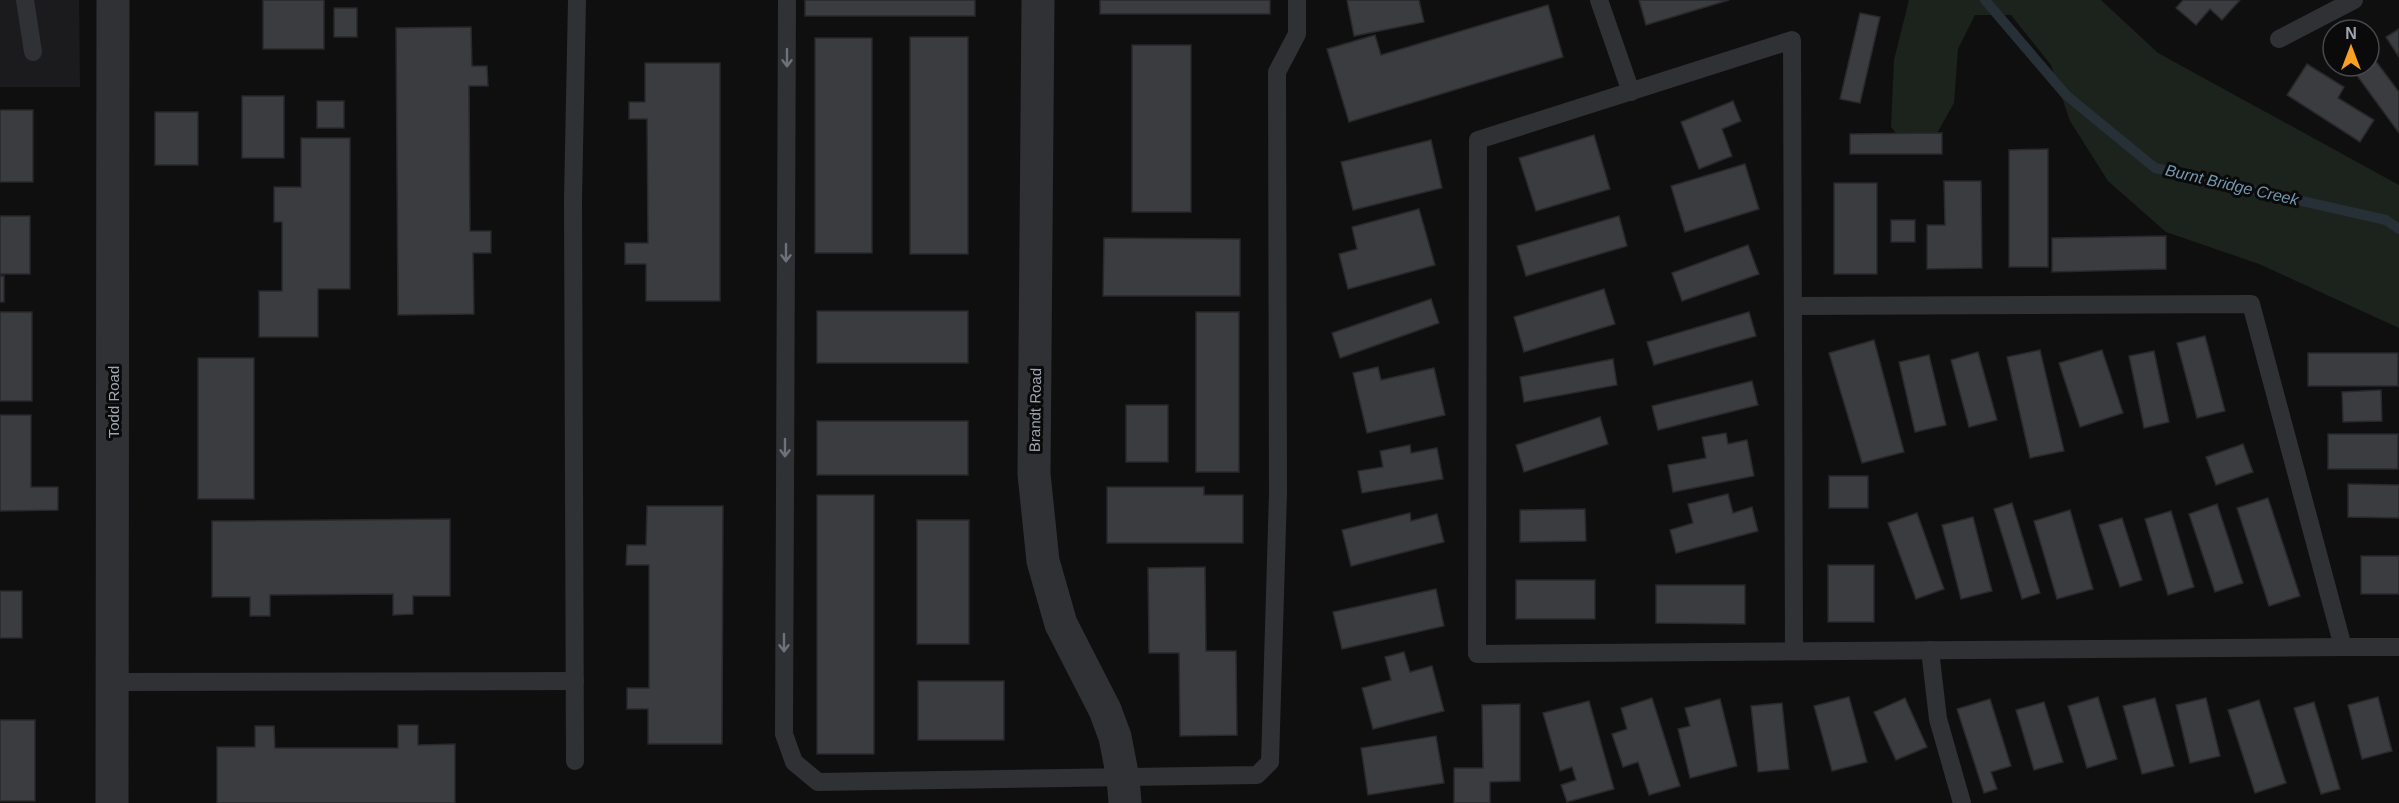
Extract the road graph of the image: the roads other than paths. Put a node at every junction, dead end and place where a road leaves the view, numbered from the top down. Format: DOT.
graph roads {
  1 [pos="25,0"];
  2 [pos="113,0"];
  3 [pos="577,0"];
  4 [pos="787,0"];
  5 [pos="1038,0"];
  6 [pos="1297,0"];
  7 [pos="1599,0"];
  8 [pos="2354,0"];
  9 [pos="2279,39"];
  10 [pos="33,52"];
  11 [pos="1631,92"];
  12 [pos="1793,306"];
  13 [pos="2343,647"];
  14 [pos="2399,647"];
  15 [pos="1930,650"];
  16 [pos="1794,651"];
  17 [pos="575,681"];
  18 [pos="112,682"];
  19 [pos="575,761"];
  20 [pos="1124,790"];
  21 [pos="112,803"];
  22 [pos="1962,803"];
  1 -- 10 [label="lane"];
  2 -- 18 [label="street, Todd Road"];
  3 -- 17 [label="lane"];
  4 -- 20 [label="lane, one-way"];
  5 -- 20 [label="street, Brandt Road"];
  6 -- 20 [label="lane"];
  7 -- 11 [label="lane"];
  8 -- 9 [label="lane"];
  11 -- 12 [label="lane"];
  11 -- 16 [label="lane"];
  12 -- 13 [label="lane"];
  12 -- 16 [label="lane"];
  13 -- 14 [label="lane"];
  13 -- 15 [label="lane"];
  15 -- 16 [label="lane"];
  15 -- 22 [label="lane"];
  17 -- 18 [label="lane"];
  17 -- 19 [label="lane"];
  18 -- 21 [label="street, Todd Road"];
}
